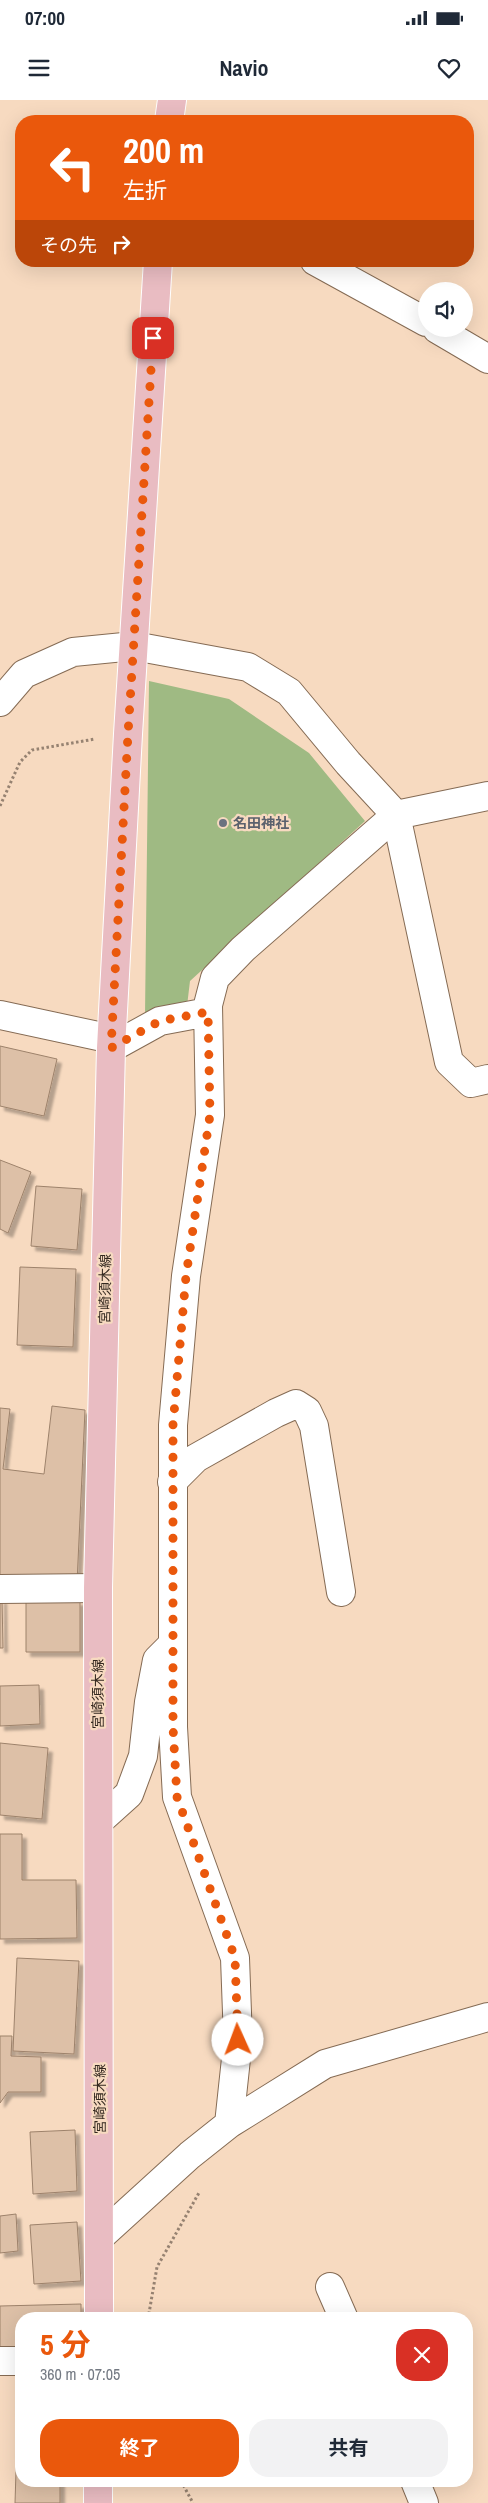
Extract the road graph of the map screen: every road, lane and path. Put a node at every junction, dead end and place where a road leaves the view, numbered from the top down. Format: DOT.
graph roads {
  1 [pos="172,100"];
  2 [pos="170,115"];
  3 [pos="158,267"];
  4 [pos="326,267"];
  5 [pos="418,318"];
  6 [pos="451,337"];
  7 [pos="488,359"];
  8 [pos="134,646"];
  9 [pos="0,702"];
  10 [pos="128,734"];
  11 [pos="488,796"];
  12 [pos="0,806"];
  13 [pos="396,815"];
  14 [pos="208,1012"];
  15 [pos="0,1015"];
  16 [pos="112,1044"];
  17 [pos="488,1079"];
  18 [pos="172,1482"];
  19 [pos="98,1588"];
  20 [pos="0,1589"];
  21 [pos="341,1592"];
  22 [pos="172,1645"];
  23 [pos="99,1821"];
  24 [pos="488,2018"];
  25 [pos="229,2124"];
  26 [pos="203,2186"];
  27 [pos="100,2236"];
  28 [pos="330,2287"];
  29 [pos="99,2312"];
  30 [pos="149,2312"];
  31 [pos="341,2312"];
  32 [pos="0,2361"];
  33 [pos="15,2361"];
  34 [pos="98,2487"];
  35 [pos="184,2487"];
  36 [pos="417,2487"];
  37 [pos="98,2503"];
  38 [pos="193,2503"];
  39 [pos="424,2503"];
  1 -- 2 [label="main road"];
  3 -- 8 [label="main road, 宮崎須木線"];
  4 -- 5 [label="street"];
  6 -- 7 [label="street"];
  8 -- 9 [label="street"];
  8 -- 10 [label="main road, 宮崎須木線"];
  8 -- 13 [label="street"];
  10 -- 12 [label="path"];
  10 -- 16 [label="main road, 宮崎須木線"];
  11 -- 13 [label="street"];
  13 -- 14 [label="street"];
  13 -- 17 [label="street"];
  14 -- 16 [label="street"];
  14 -- 18 [label="street"];
  15 -- 16 [label="street"];
  16 -- 19 [label="main road, 宮崎須木線"];
  18 -- 21 [label="street"];
  18 -- 22 [label="street"];
  19 -- 20 [label="street"];
  19 -- 23 [label="main road, 宮崎須木線"];
  22 -- 23 [label="street"];
  22 -- 25 [label="street"];
  23 -- 27 [label="main road, 宮崎須木線"];
  24 -- 25 [label="street"];
  25 -- 27 [label="street"];
  26 -- 30 [label="path"];
  27 -- 29 [label="main road, 宮崎須木線"];
  28 -- 31 [label="street"];
  32 -- 33 [label="street"];
  34 -- 37 [label="main road"];
  35 -- 38 [label="path"];
  36 -- 39 [label="street"];
}
